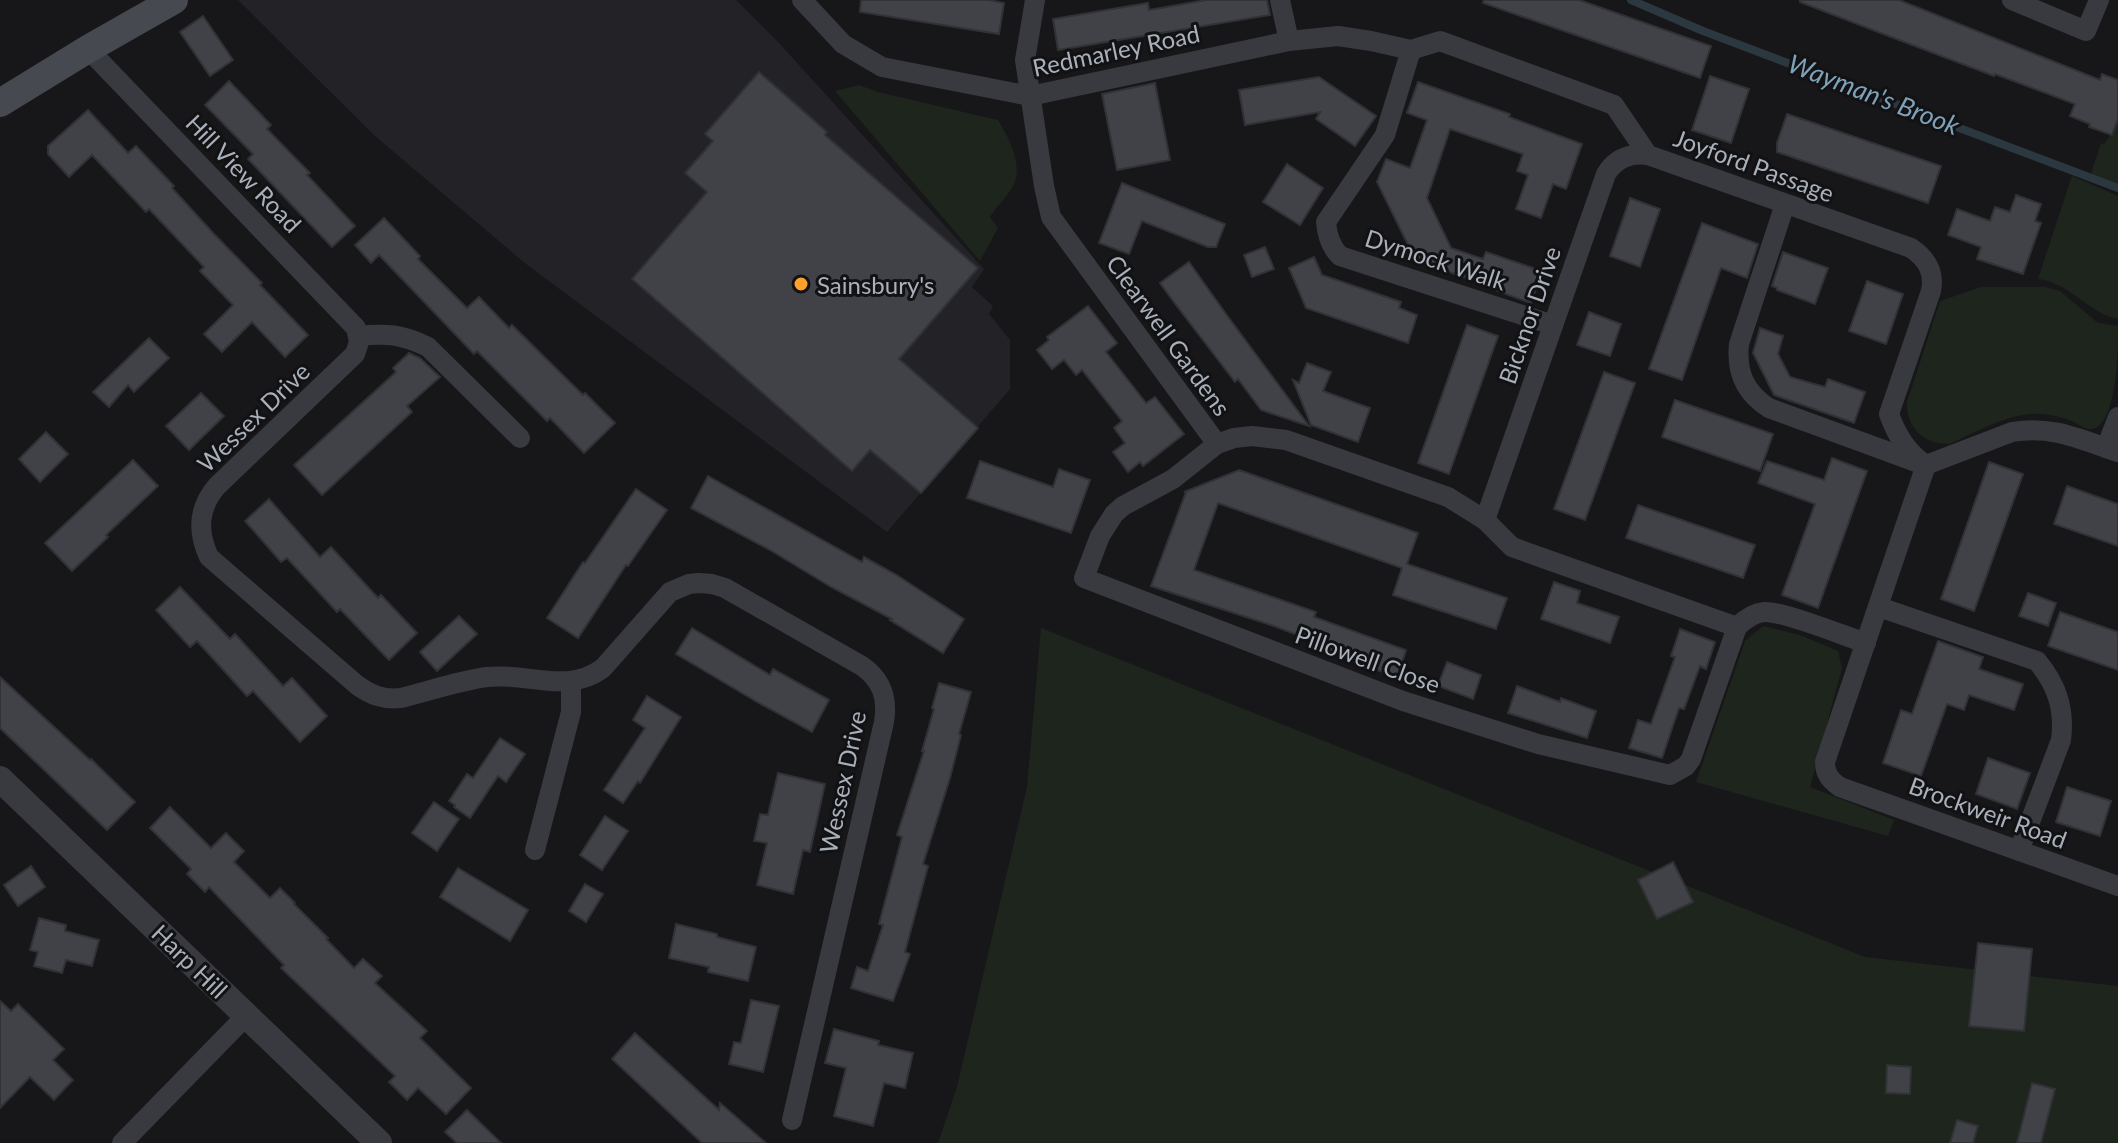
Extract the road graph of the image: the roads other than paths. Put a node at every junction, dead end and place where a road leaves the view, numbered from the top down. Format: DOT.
graph roads {
  1 [pos="174,0"];
  2 [pos="802,0"];
  3 [pos="1035,0"];
  4 [pos="1280,0"];
  5 [pos="2012,0"];
  6 [pos="2099,0"];
  7 [pos="1289,41"];
  8 [pos="1371,41"];
  9 [pos="88,49"];
  10 [pos="1411,50"];
  11 [pos="1030,96"];
  12 [pos="0,103"];
  13 [pos="1648,155"];
  14 [pos="1785,204"];
  15 [pos="1553,325"];
  16 [pos="358,336"];
  17 [pos="2118,417"];
  18 [pos="520,438"];
  19 [pos="1217,444"];
  20 [pos="2112,450"];
  21 [pos="1926,465"];
  22 [pos="1485,520"];
  23 [pos="1879,607"];
  24 [pos="1737,627"];
  25 [pos="1866,643"];
  26 [pos="571,682"];
  27 [pos="0,779"];
  28 [pos="535,850"];
  29 [pos="2019,851"];
  30 [pos="2118,886"];
  31 [pos="246,1016"];
  32 [pos="792,1120"];
  33 [pos="122,1143"];
  34 [pos="379,1143"];
  1 -- 9 [label="main road"];
  2 -- 11 [label="street, Redmarley Road"];
  3 -- 11 [label="street, Clearwell Gardens"];
  4 -- 7 [label="street"];
  5 -- 6 [label="street"];
  7 -- 8 [label="street, Redmarley Road"];
  7 -- 11 [label="street, Redmarley Road"];
  8 -- 10 [label="street, Joyford Passage"];
  9 -- 12 [label="main road"];
  9 -- 16 [label="street, Hill View Road"];
  10 -- 13 [label="street, Joyford Passage"];
  10 -- 15 [label="street, Dymock Walk"];
  11 -- 19 [label="street, Clearwell Gardens"];
  13 -- 14 [label="street, Joyford Passage"];
  13 -- 15 [label="street, Bicknor Drive"];
  14 -- 21 [label="street, Joyford Passage"];
  14 -- 21 [label="street"];
  15 -- 22 [label="street, Bicknor Drive"];
  16 -- 18 [label="street"];
  16 -- 26 [label="street, Wessex Drive"];
  17 -- 20 [label="street"];
  19 -- 22 [label="street, Clearwell Gardens"];
  19 -- 24 [label="street, Pillowell Close"];
  20 -- 21 [label="street"];
  21 -- 23 [label="street"];
  22 -- 24 [label="street, Clearwell Gardens"];
  23 -- 25 [label="street"];
  23 -- 29 [label="street"];
  24 -- 25 [label="street"];
  25 -- 29 [label="street, Brockweir Road"];
  26 -- 28 [label="street"];
  26 -- 32 [label="street, Wessex Drive"];
  27 -- 31 [label="street, Harp Hill"];
  29 -- 30 [label="street, Brockweir Road"];
  31 -- 33 [label="street"];
  31 -- 34 [label="street, Harp Hill"];
}
